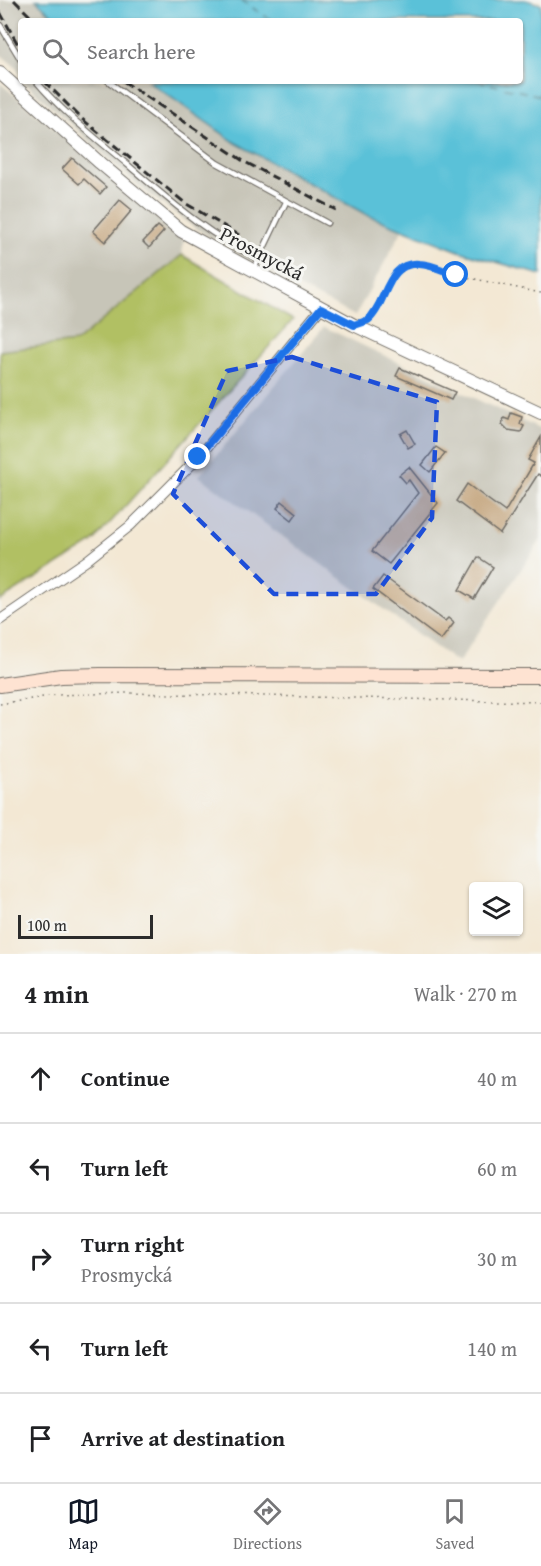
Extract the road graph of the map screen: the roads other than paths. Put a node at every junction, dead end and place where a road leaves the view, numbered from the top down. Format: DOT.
graph roads {
  1 [pos="0,25"];
  2 [pos="18,46"];
  3 [pos="12,47"];
  4 [pos="18,56"];
  5 [pos="0,73"];
  6 [pos="39,84"];
  7 [pos="112,84"];
  8 [pos="286,202"];
  9 [pos="327,223"];
  10 [pos="259,259"];
  11 [pos="253,271"];
  12 [pos="321,308"];
  13 [pos="541,412"];
  14 [pos="0,620"];
  15 [pos="541,676"];
  16 [pos="0,685"];
  1 -- 3 [label="lane"];
  2 -- 3 [label="lane"];
  3 -- 4 [label="lane"];
  5 -- 11 [label="street, Prosmycká"];
  6 -- 10 [label="lane"];
  7 -- 8 [label="lane"];
  8 -- 9 [label="lane"];
  8 -- 10 [label="lane"];
  10 -- 11 [label="lane"];
  11 -- 12 [label="street, Prosmycká"];
  12 -- 13 [label="street, Prosmycká"];
  12 -- 14 [label="street"];
  15 -- 16 [label="main road"];
}
